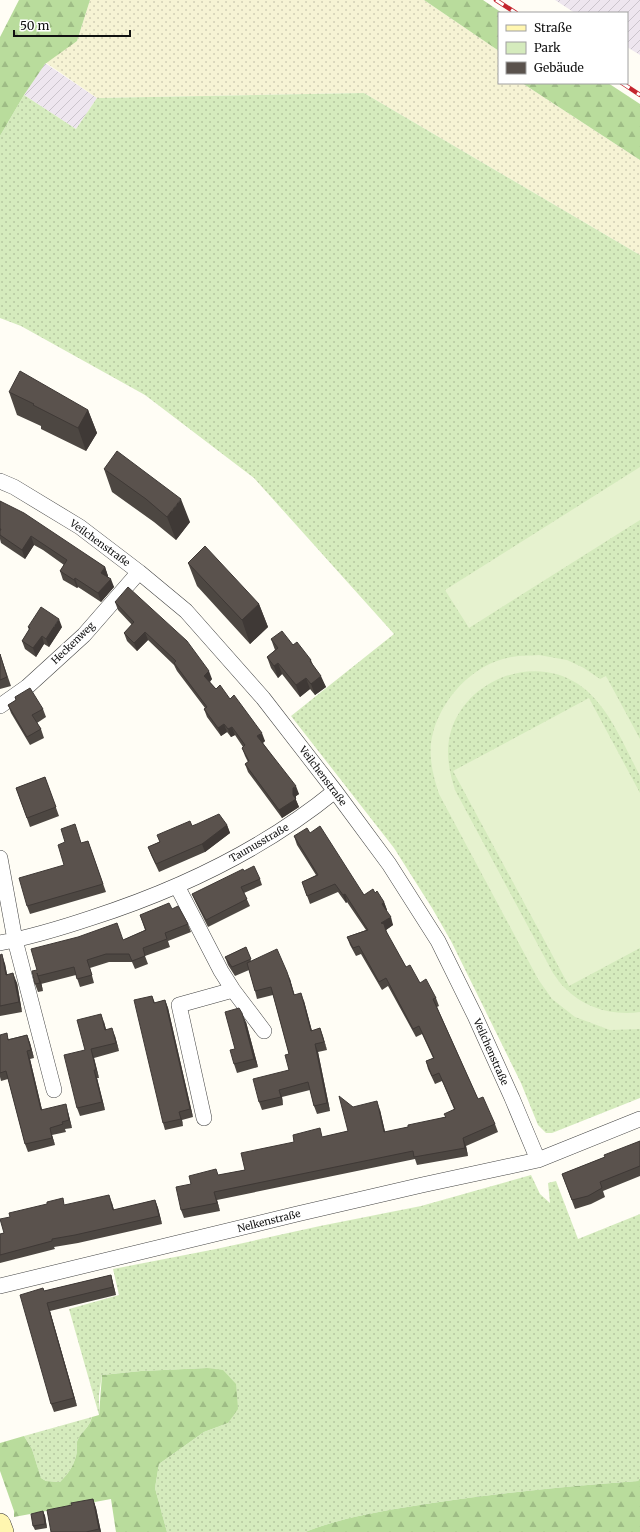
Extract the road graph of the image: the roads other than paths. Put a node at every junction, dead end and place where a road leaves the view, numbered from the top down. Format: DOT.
graph roads {
  1 [pos="0,481"];
  2 [pos="139,572"];
  3 [pos="0,706"];
  4 [pos="335,791"];
  5 [pos="0,858"];
  6 [pos="177,886"];
  7 [pos="7,942"];
  8 [pos="233,990"];
  9 [pos="264,1031"];
  10 [pos="54,1090"];
  11 [pos="204,1118"];
  12 [pos="640,1119"];
  13 [pos="538,1160"];
  14 [pos="0,1286"];
  15 [pos="0,1524"];
  16 [pos="3,1532"];
  1 -- 2 [label="street, Veilchenstraße"];
  2 -- 3 [label="street, Heckenweg"];
  2 -- 4 [label="street, Veilchenstraße"];
  4 -- 6 [label="street, Taunusstraße"];
  4 -- 13 [label="street, Veilchenstraße"];
  5 -- 7 [label="street"];
  6 -- 7 [label="street, Taunusstraße"];
  6 -- 8 [label="street"];
  7 -- 10 [label="street"];
  8 -- 9 [label="street"];
  8 -- 11 [label="street"];
  12 -- 13 [label="street, Nelkenstraße"];
  13 -- 14 [label="street, Nelkenstraße"];
  15 -- 16 [label="street"];
}
